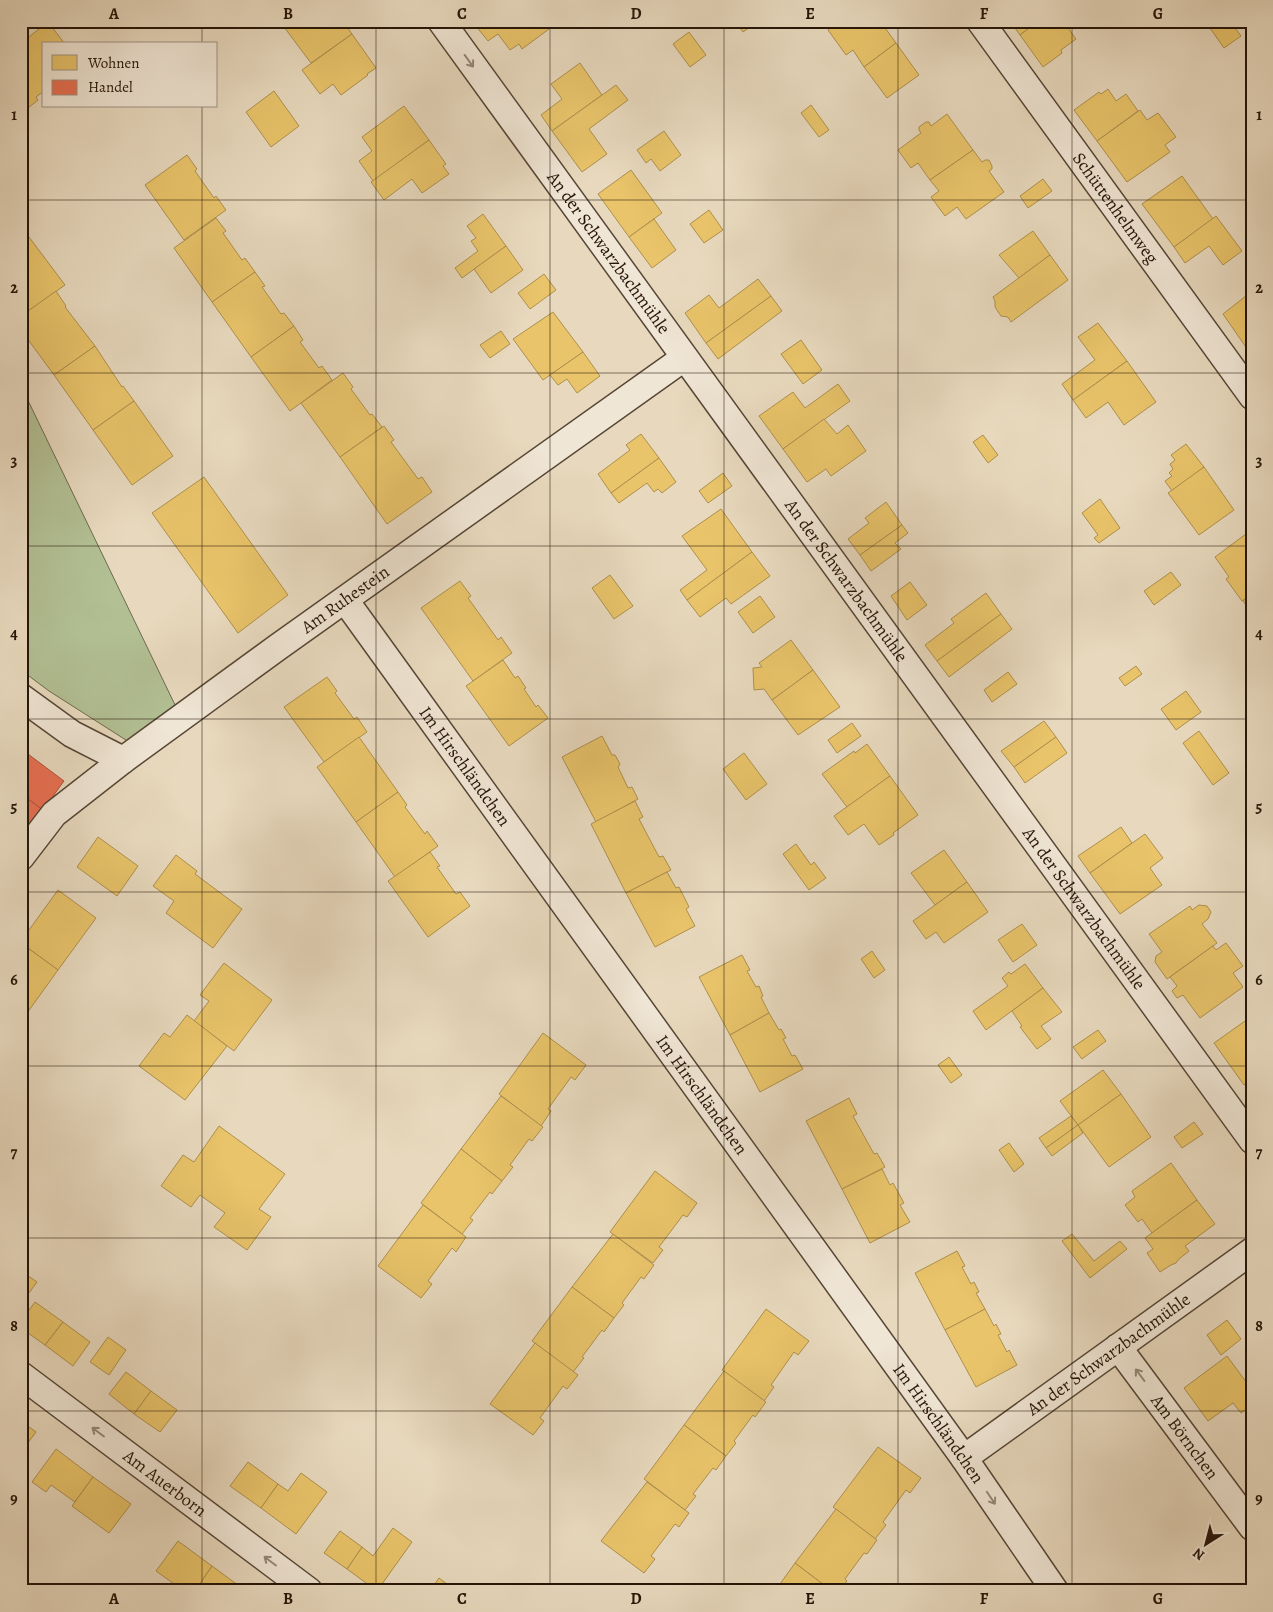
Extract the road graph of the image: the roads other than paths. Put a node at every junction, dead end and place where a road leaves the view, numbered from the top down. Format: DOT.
graph roads {
  1 [pos="441,21"];
  2 [pos="980,21"];
  3 [pos="684,358"];
  4 [pos="1252,396"];
  5 [pos="345,600"];
  6 [pos="21,697"];
  7 [pos="123,760"];
  8 [pos="21,857"];
  9 [pos="1252,1140"];
  10 [pos="1252,1251"];
  11 [pos="1118,1347"];
  12 [pos="21,1375"];
  13 [pos="964,1458"];
  14 [pos="1252,1527"];
  15 [pos="309,1591"];
  16 [pos="1055,1591"];
  1 -- 3 [label="street, An der Schwarzbachmühle, one-way"];
  2 -- 4 [label="street, Schüttenhelmweg"];
  3 -- 5 [label="street, Am Ruhestein"];
  3 -- 9 [label="street, An der Schwarzbachmühle"];
  5 -- 7 [label="street, Am Ruhestein"];
  5 -- 13 [label="street, Im Hirschländchen"];
  6 -- 7 [label="street"];
  7 -- 8 [label="street, Am Ruhestein"];
  10 -- 11 [label="street, An der Schwarzbachmühle"];
  11 -- 13 [label="street, An der Schwarzbachmühle"];
  14 -- 11 [label="street, Am Börnchen, one-way"];
  15 -- 12 [label="street, Am Auerborn, one-way"];
  13 -- 16 [label="street, Im Hirschländchen, one-way"];
}
